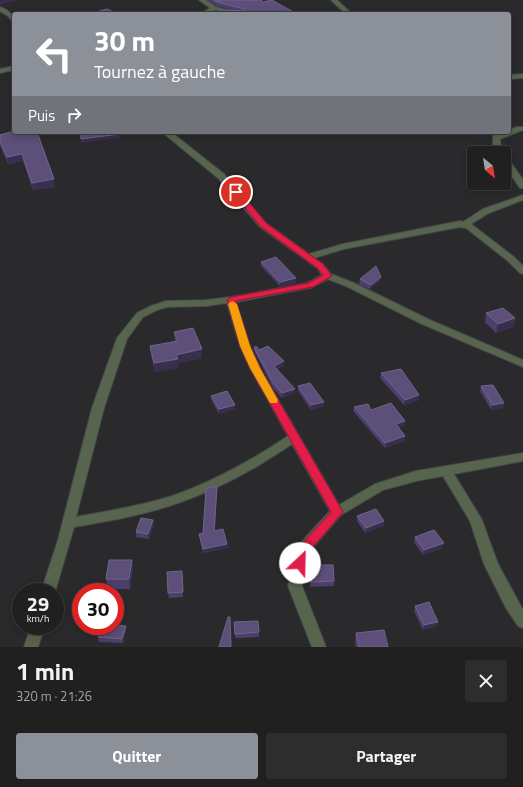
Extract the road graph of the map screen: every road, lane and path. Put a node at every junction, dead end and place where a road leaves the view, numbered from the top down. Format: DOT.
graph roads {
  1 [pos="202,0"];
  2 [pos="334,0"];
  3 [pos="214,8"];
  4 [pos="0,9"];
  5 [pos="207,12"];
  6 [pos="231,12"];
  7 [pos="347,12"];
  8 [pos="12,18"];
  9 [pos="12,68"];
  10 [pos="0,71"];
  11 [pos="523,76"];
  12 [pos="511,77"];
  13 [pos="511,125"];
  14 [pos="522,130"];
  15 [pos="511,133"];
  16 [pos="168,134"];
  17 [pos="505,134"];
  18 [pos="497,146"];
  19 [pos="511,169"];
  20 [pos="523,186"];
  21 [pos="523,197"];
  22 [pos="466,224"];
  23 [pos="307,257"];
  24 [pos="523,271"];
  25 [pos="328,276"];
  26 [pos="231,300"];
  27 [pos="523,364"];
  28 [pos="294,437"];
  29 [pos="523,457"];
  30 [pos="446,471"];
  31 [pos="337,512"];
  32 [pos="69,523"];
  33 [pos="51,583"];
  34 [pos="523,622"];
  35 [pos="35,635"];
  36 [pos="31,647"];
  37 [pos="319,647"];
  1 -- 3 [label="street"];
  2 -- 7 [label="street"];
  3 -- 5 [label="street"];
  3 -- 6 [label="street"];
  4 -- 8 [label="street"];
  9 -- 10 [label="street"];
  11 -- 12 [label="street"];
  13 -- 14 [label="street"];
  14 -- 15 [label="street"];
  16 -- 23 [label="street"];
  17 -- 18 [label="street"];
  19 -- 20 [label="street"];
  21 -- 22 [label="street"];
  22 -- 23 [label="street"];
  22 -- 24 [label="street"];
  23 -- 25 [label="street"];
  25 -- 26 [label="street"];
  25 -- 27 [label="street"];
  26 -- 28 [label="street"];
  26 -- 32 [label="street"];
  28 -- 31 [label="street"];
  28 -- 32 [label="street"];
  29 -- 30 [label="street"];
  30 -- 31 [label="street"];
  30 -- 34 [label="street"];
  31 -- 37 [label="street"];
  32 -- 33 [label="street"];
  35 -- 36 [label="street"];
}
